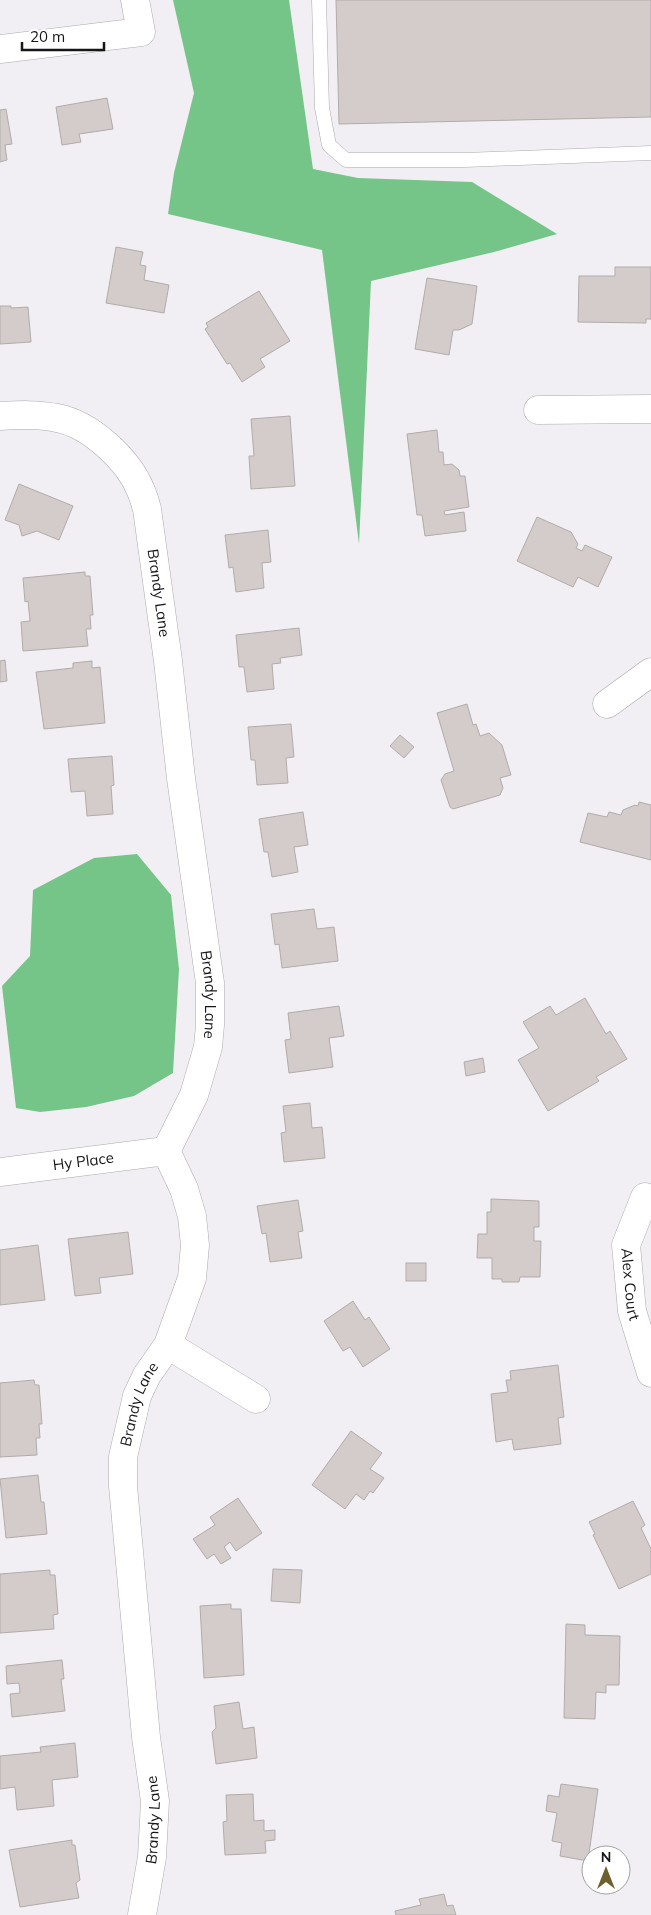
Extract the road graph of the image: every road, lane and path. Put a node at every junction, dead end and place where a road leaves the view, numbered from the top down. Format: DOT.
graph roads {
  1 [pos="136,0"];
  2 [pos="318,0"];
  3 [pos="0,49"];
  4 [pos="651,153"];
  5 [pos="651,409"];
  6 [pos="538,410"];
  7 [pos="0,416"];
  8 [pos="651,672"];
  9 [pos="607,704"];
  10 [pos="166,1151"];
  11 [pos="0,1172"];
  12 [pos="645,1197"];
  13 [pos="168,1345"];
  14 [pos="651,1373"];
  15 [pos="256,1399"];
  16 [pos="142,1915"];
  1 -- 3 [label="street"];
  2 -- 4 [label="lane"];
  5 -- 6 [label="street"];
  7 -- 10 [label="street, Brandy Lane"];
  8 -- 9 [label="street"];
  10 -- 11 [label="street, Hy Place"];
  10 -- 13 [label="street, Brandy Lane"];
  12 -- 14 [label="street, Alex Court"];
  13 -- 15 [label="street"];
  13 -- 16 [label="street, Brandy Lane"];
}
